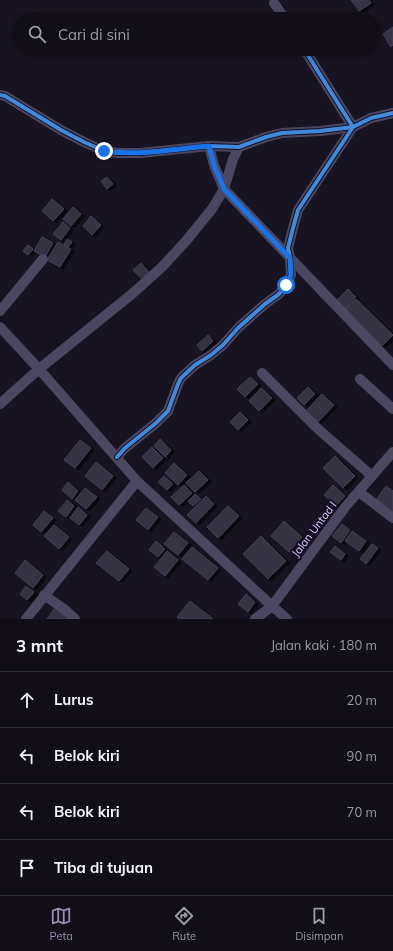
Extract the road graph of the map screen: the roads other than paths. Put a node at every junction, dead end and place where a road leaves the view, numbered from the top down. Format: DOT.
graph roads {
  1 [pos="274,3"];
  2 [pos="280,12"];
  3 [pos="308,56"];
  4 [pos="0,95"];
  5 [pos="393,113"];
  6 [pos="353,127"];
  7 [pos="209,146"];
  8 [pos="239,147"];
  9 [pos="224,189"];
  10 [pos="290,258"];
  11 [pos="42,259"];
  12 [pos="0,311"];
  13 [pos="0,327"];
  14 [pos="393,365"];
  15 [pos="39,369"];
  16 [pos="262,373"];
  17 [pos="360,379"];
  18 [pos="0,404"];
  19 [pos="393,409"];
  20 [pos="393,452"];
  21 [pos="117,457"];
  22 [pos="372,476"];
  23 [pos="137,480"];
  24 [pos="359,492"];
  25 [pos="393,518"];
  26 [pos="44,595"];
  27 [pos="272,606"];
  28 [pos="26,619"];
  29 [pos="75,619"];
  30 [pos="254,619"];
  31 [pos="287,619"];
  1 -- 2 [label="street"];
  3 -- 6 [label="street"];
  4 -- 7 [label="street"];
  5 -- 6 [label="street"];
  6 -- 8 [label="street"];
  6 -- 10 [label="street"];
  7 -- 8 [label="street"];
  7 -- 9 [label="street"];
  8 -- 9 [label="street"];
  9 -- 10 [label="street"];
  9 -- 15 [label="street"];
  10 -- 14 [label="street"];
  10 -- 21 [label="street"];
  11 -- 12 [label="street"];
  13 -- 15 [label="street"];
  15 -- 18 [label="street"];
  15 -- 21 [label="street"];
  16 -- 22 [label="street"];
  17 -- 19 [label="street"];
  20 -- 22 [label="street, Jalan Untad I"];
  21 -- 23 [label="street"];
  22 -- 24 [label="street, Jalan Untad I"];
  23 -- 26 [label="street"];
  23 -- 27 [label="street"];
  24 -- 25 [label="street"];
  24 -- 27 [label="street, Jalan Untad I"];
  26 -- 28 [label="street"];
  26 -- 29 [label="street"];
  27 -- 30 [label="street, Jalan Untad I"];
  27 -- 31 [label="street"];
}
